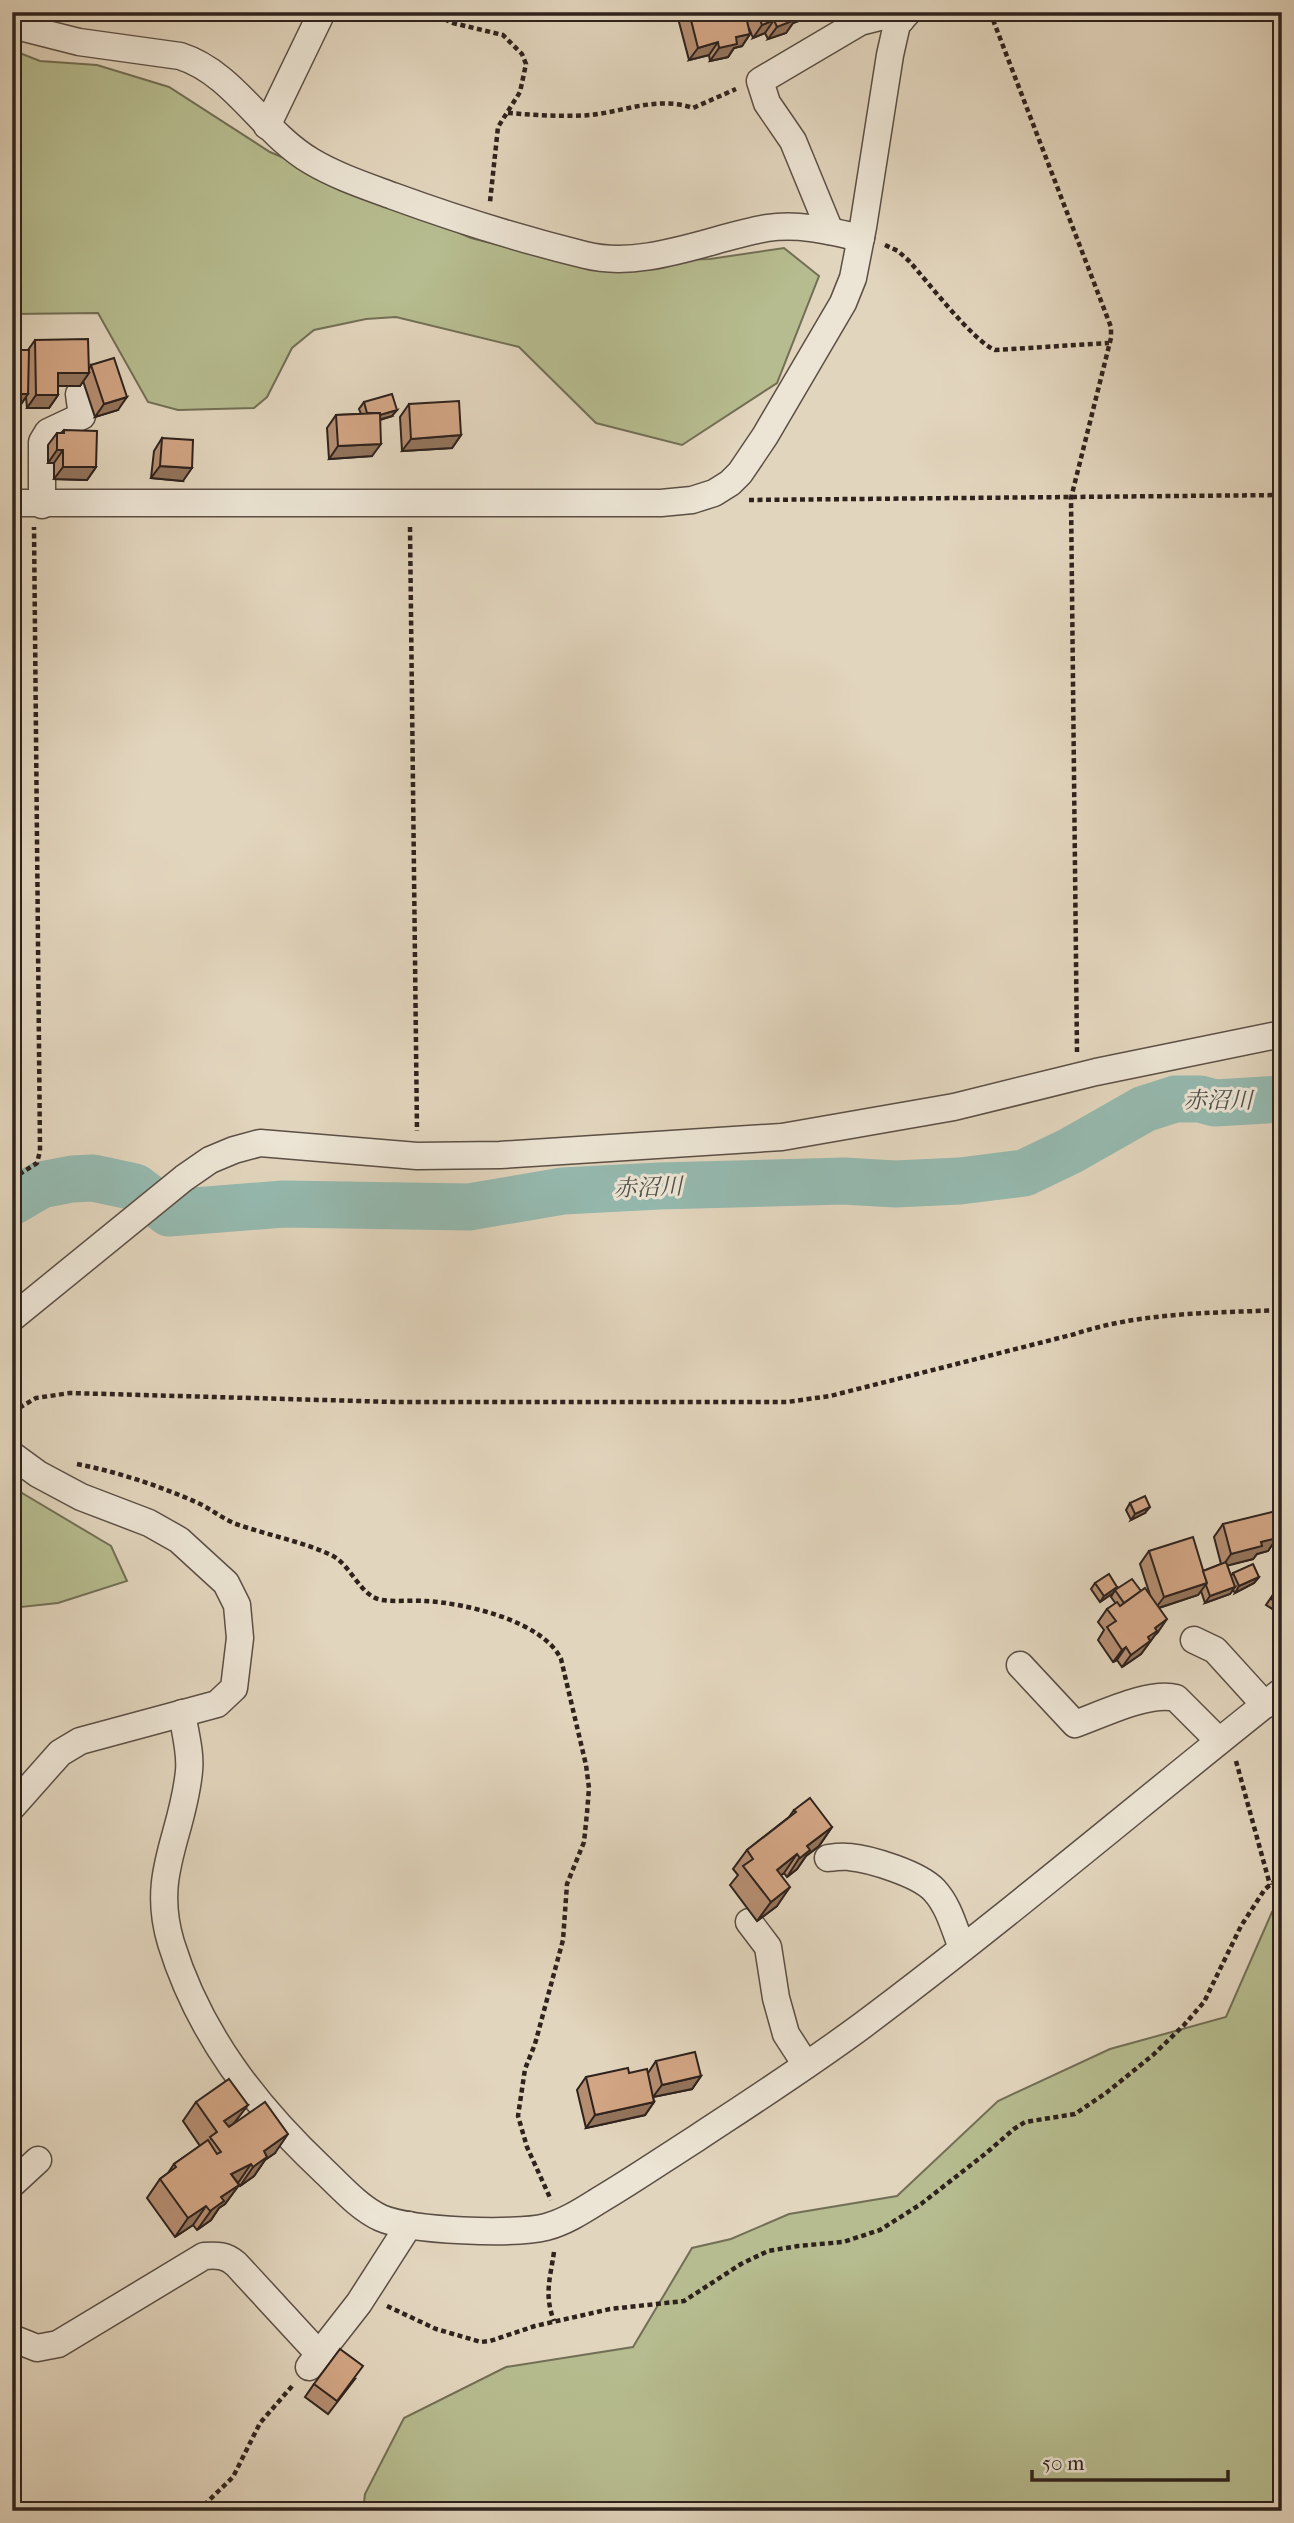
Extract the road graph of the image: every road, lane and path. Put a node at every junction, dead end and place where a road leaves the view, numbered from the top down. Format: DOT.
graph roads {
  1 [pos="321,12"];
  2 [pos="429,12"];
  3 [pos="990,12"];
  4 [pos="905,16"];
  5 [pos="12,25"];
  6 [pos="760,81"];
  7 [pos="508,113"];
  8 [pos="267,127"];
  9 [pos="487,228"];
  10 [pos="830,231"];
  11 [pos="861,238"];
  12 [pos="1109,343"];
  13 [pos="79,394"];
  14 [pos="1282,495"];
  15 [pos="1071,498"];
  16 [pos="747,500"];
  17 [pos="409,502"];
  18 [pos="29,504"];
  19 [pos="1282,1034"];
  20 [pos="1077,1077"];
  21 [pos="418,1156"];
  22 [pos="12,1179"];
  23 [pos="1282,1310"];
  24 [pos="12,1318"];
  25 [pos="12,1412"];
  26 [pos="12,1455"];
  27 [pos="74,1463"];
  28 [pos="1194,1640"];
  29 [pos="1020,1665"];
  30 [pos="1273,1698"];
  31 [pos="182,1713"];
  32 [pos="1224,1738"];
  33 [pos="12,1807"];
  34 [pos="828,1858"];
  35 [pos="1282,1875"];
  36 [pos="1270,1885"];
  37 [pos="749,1922"];
  38 [pos="961,1948"];
  39 [pos="806,2065"];
  40 [pos="38,2160"];
  41 [pos="12,2184"];
  42 [pos="559,2222"];
  43 [pos="408,2225"];
  44 [pos="364,2295"];
  45 [pos="554,2321"];
  46 [pos="12,2338"];
  47 [pos="314,2361"];
  48 [pos="198,2511"];
  1 -- 8 [label="street"];
  2 -- 7 [label="path"];
  3 -- 12 [label="path"];
  4 -- 6 [label="street"];
  4 -- 11 [label="street"];
  5 -- 8 [label="street"];
  6 -- 7 [label="path"];
  6 -- 10 [label="street"];
  7 -- 9 [label="path"];
  8 -- 9 [label="street"];
  9 -- 10 [label="street"];
  10 -- 11 [label="street"];
  11 -- 12 [label="path"];
  11 -- 17 [label="street"];
  12 -- 15 [label="path"];
  13 -- 18 [label="street"];
  14 -- 15 [label="path"];
  15 -- 16 [label="path"];
  15 -- 20 [label="path"];
  17 -- 18 [label="street"];
  17 -- 21 [label="path"];
  18 -- 22 [label="path"];
  19 -- 20 [label="street"];
  20 -- 21 [label="street"];
  21 -- 24 [label="street"];
  23 -- 25 [label="path"];
  26 -- 31 [label="street"];
  27 -- 42 [label="path"];
  28 -- 30 [label="street"];
  29 -- 32 [label="street"];
  30 -- 32 [label="street"];
  31 -- 33 [label="street"];
  31 -- 43 [label="street"];
  32 -- 36 [label="path"];
  32 -- 38 [label="street"];
  34 -- 38 [label="street"];
  35 -- 36 [label="path"];
  36 -- 45 [label="path"];
  37 -- 39 [label="street"];
  38 -- 39 [label="street"];
  39 -- 42 [label="street"];
  40 -- 41 [label="street"];
  42 -- 43 [label="street"];
  42 -- 45 [label="path"];
  43 -- 44 [label="street"];
  44 -- 45 [label="path"];
  44 -- 47 [label="street"];
  46 -- 47 [label="street"];
  47 -- 48 [label="path"];
}
